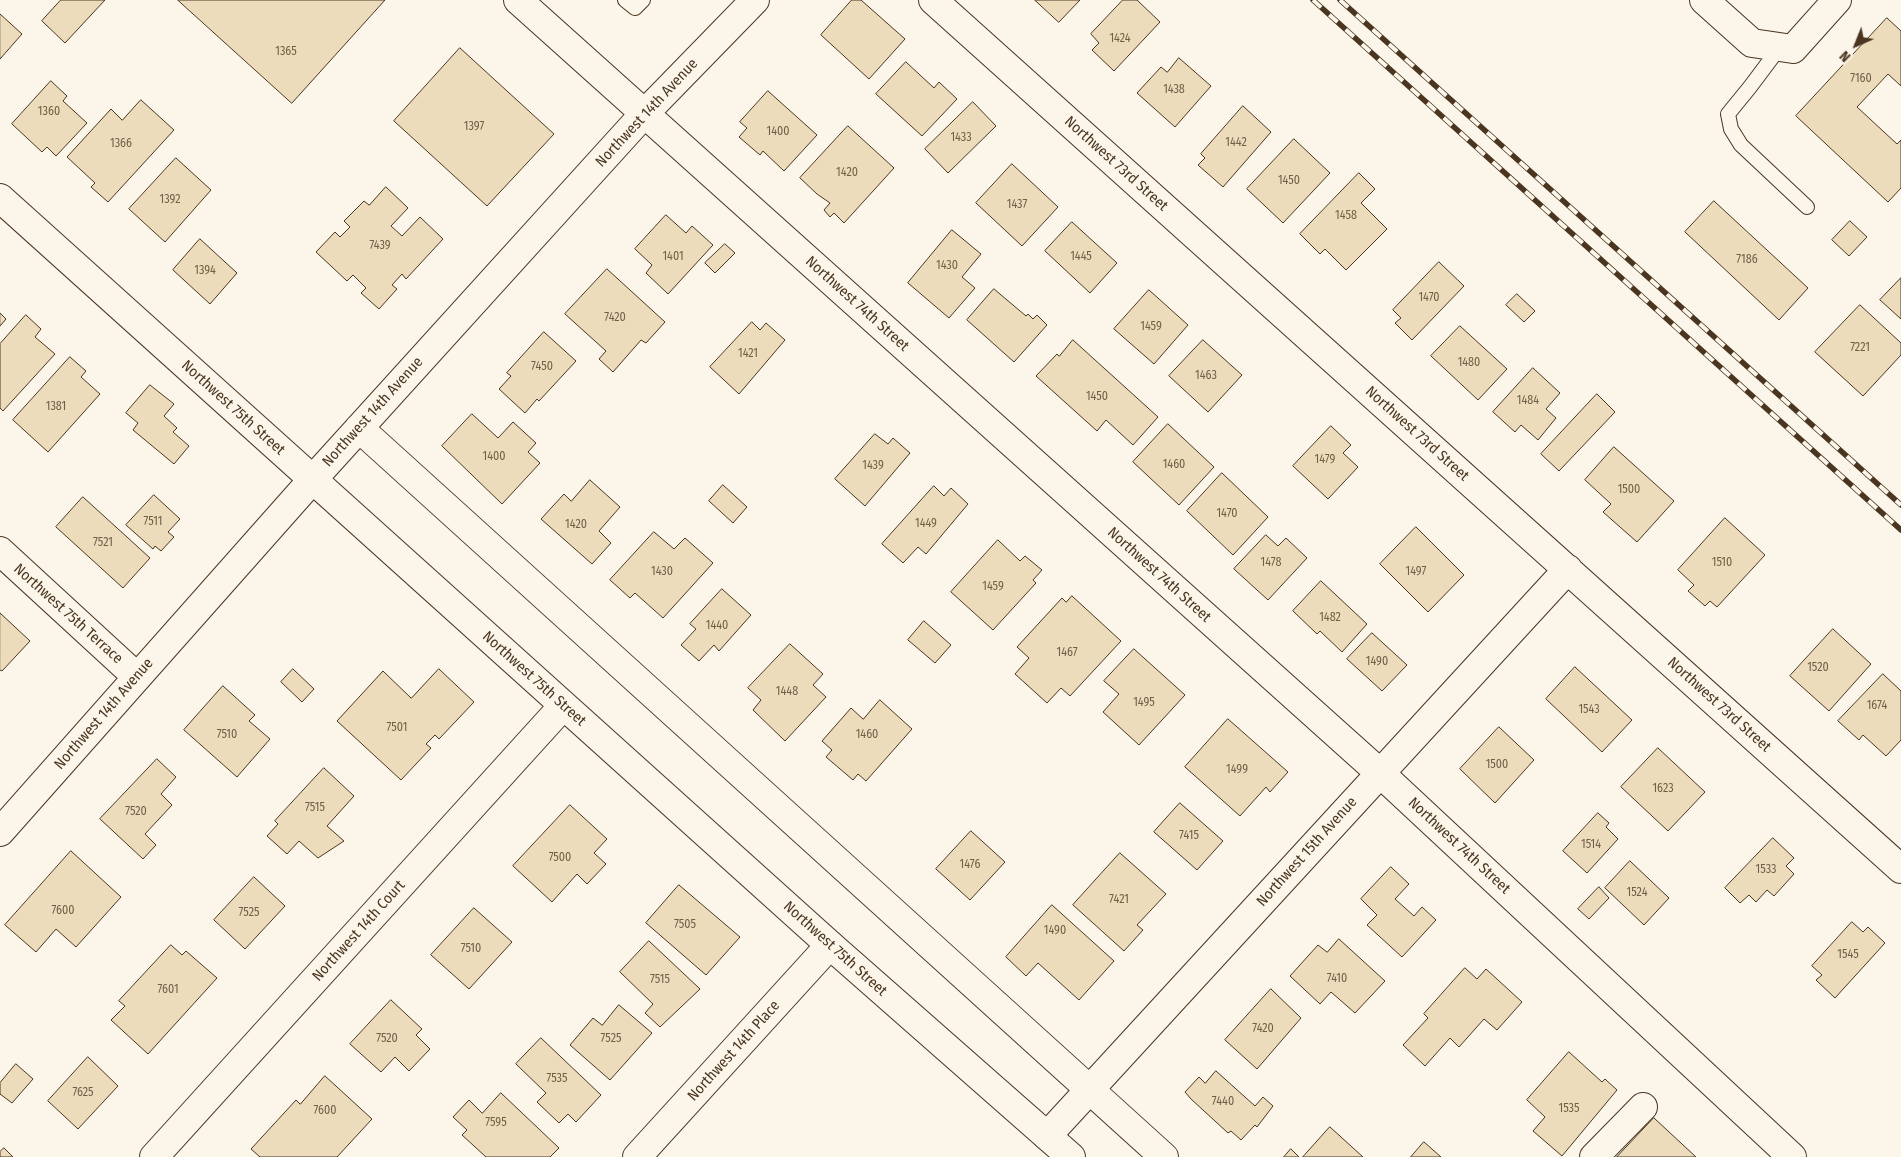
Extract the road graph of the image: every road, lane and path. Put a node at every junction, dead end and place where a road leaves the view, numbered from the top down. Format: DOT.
graph roads {
  1 [pos="518,0"];
  2 [pos="625,0"];
  3 [pos="643,0"];
  4 [pos="755,0"];
  5 [pos="933,0"];
  6 [pos="1704,0"];
  7 [pos="1837,0"];
  8 [pos="1780,47"];
  9 [pos="644,114"];
  10 [pos="0,198"];
  11 [pos="1807,207"];
  12 [pos="359,428"];
  13 [pos="313,478"];
  14 [pos="0,552"];
  15 [pos="1568,569"];
  16 [pos="137,677"];
  17 [pos="563,706"];
  18 [pos="1380,773"];
  19 [pos="0,832"];
  20 [pos="1901,870"];
  21 [pos="830,946"];
  22 [pos="1089,1090"];
  23 [pos="1643,1107"];
  24 [pos="1047,1136"];
  25 [pos="154,1157"];
  26 [pos="637,1157"];
  27 [pos="1071,1157"];
  28 [pos="1164,1157"];
  29 [pos="1594,1157"];
  30 [pos="1792,1157"];
  1 -- 9 [label="street, Northwest 74th Street"];
  2 -- 3 [label="lane"];
  4 -- 9 [label="street, Northwest 14th Avenue"];
  5 -- 15 [label="street, Northwest 73rd Street"];
  6 -- 8 [label="street"];
  7 -- 8 [label="street"];
  8 -- 11 [label="lane"];
  9 -- 12 [label="street, Northwest 14th Avenue"];
  9 -- 18 [label="street, Northwest 74th Street"];
  10 -- 13 [label="street, Northwest 75th Street"];
  12 -- 13 [label="street, Northwest 14th Avenue"];
  12 -- 22 [label="street"];
  13 -- 16 [label="street, Northwest 14th Avenue"];
  13 -- 17 [label="street, Northwest 75th Street"];
  14 -- 16 [label="street, Northwest 75th Terrace"];
  15 -- 18 [label="street, Northwest 15th Avenue"];
  15 -- 20 [label="street, Northwest 73rd Street"];
  16 -- 19 [label="street, Northwest 14th Avenue"];
  17 -- 21 [label="street, Northwest 75th Street"];
  17 -- 25 [label="street, Northwest 14th Court"];
  18 -- 22 [label="street, Northwest 15th Avenue"];
  18 -- 30 [label="street, Northwest 74th Street"];
  21 -- 24 [label="street, Northwest 75th Street"];
  21 -- 26 [label="street, Northwest 14th Place"];
  22 -- 24 [label="street, Northwest 15th Avenue"];
  22 -- 28 [label="street"];
  23 -- 29 [label="street"];
  24 -- 27 [label="street, Northwest 75th Street"];
}
